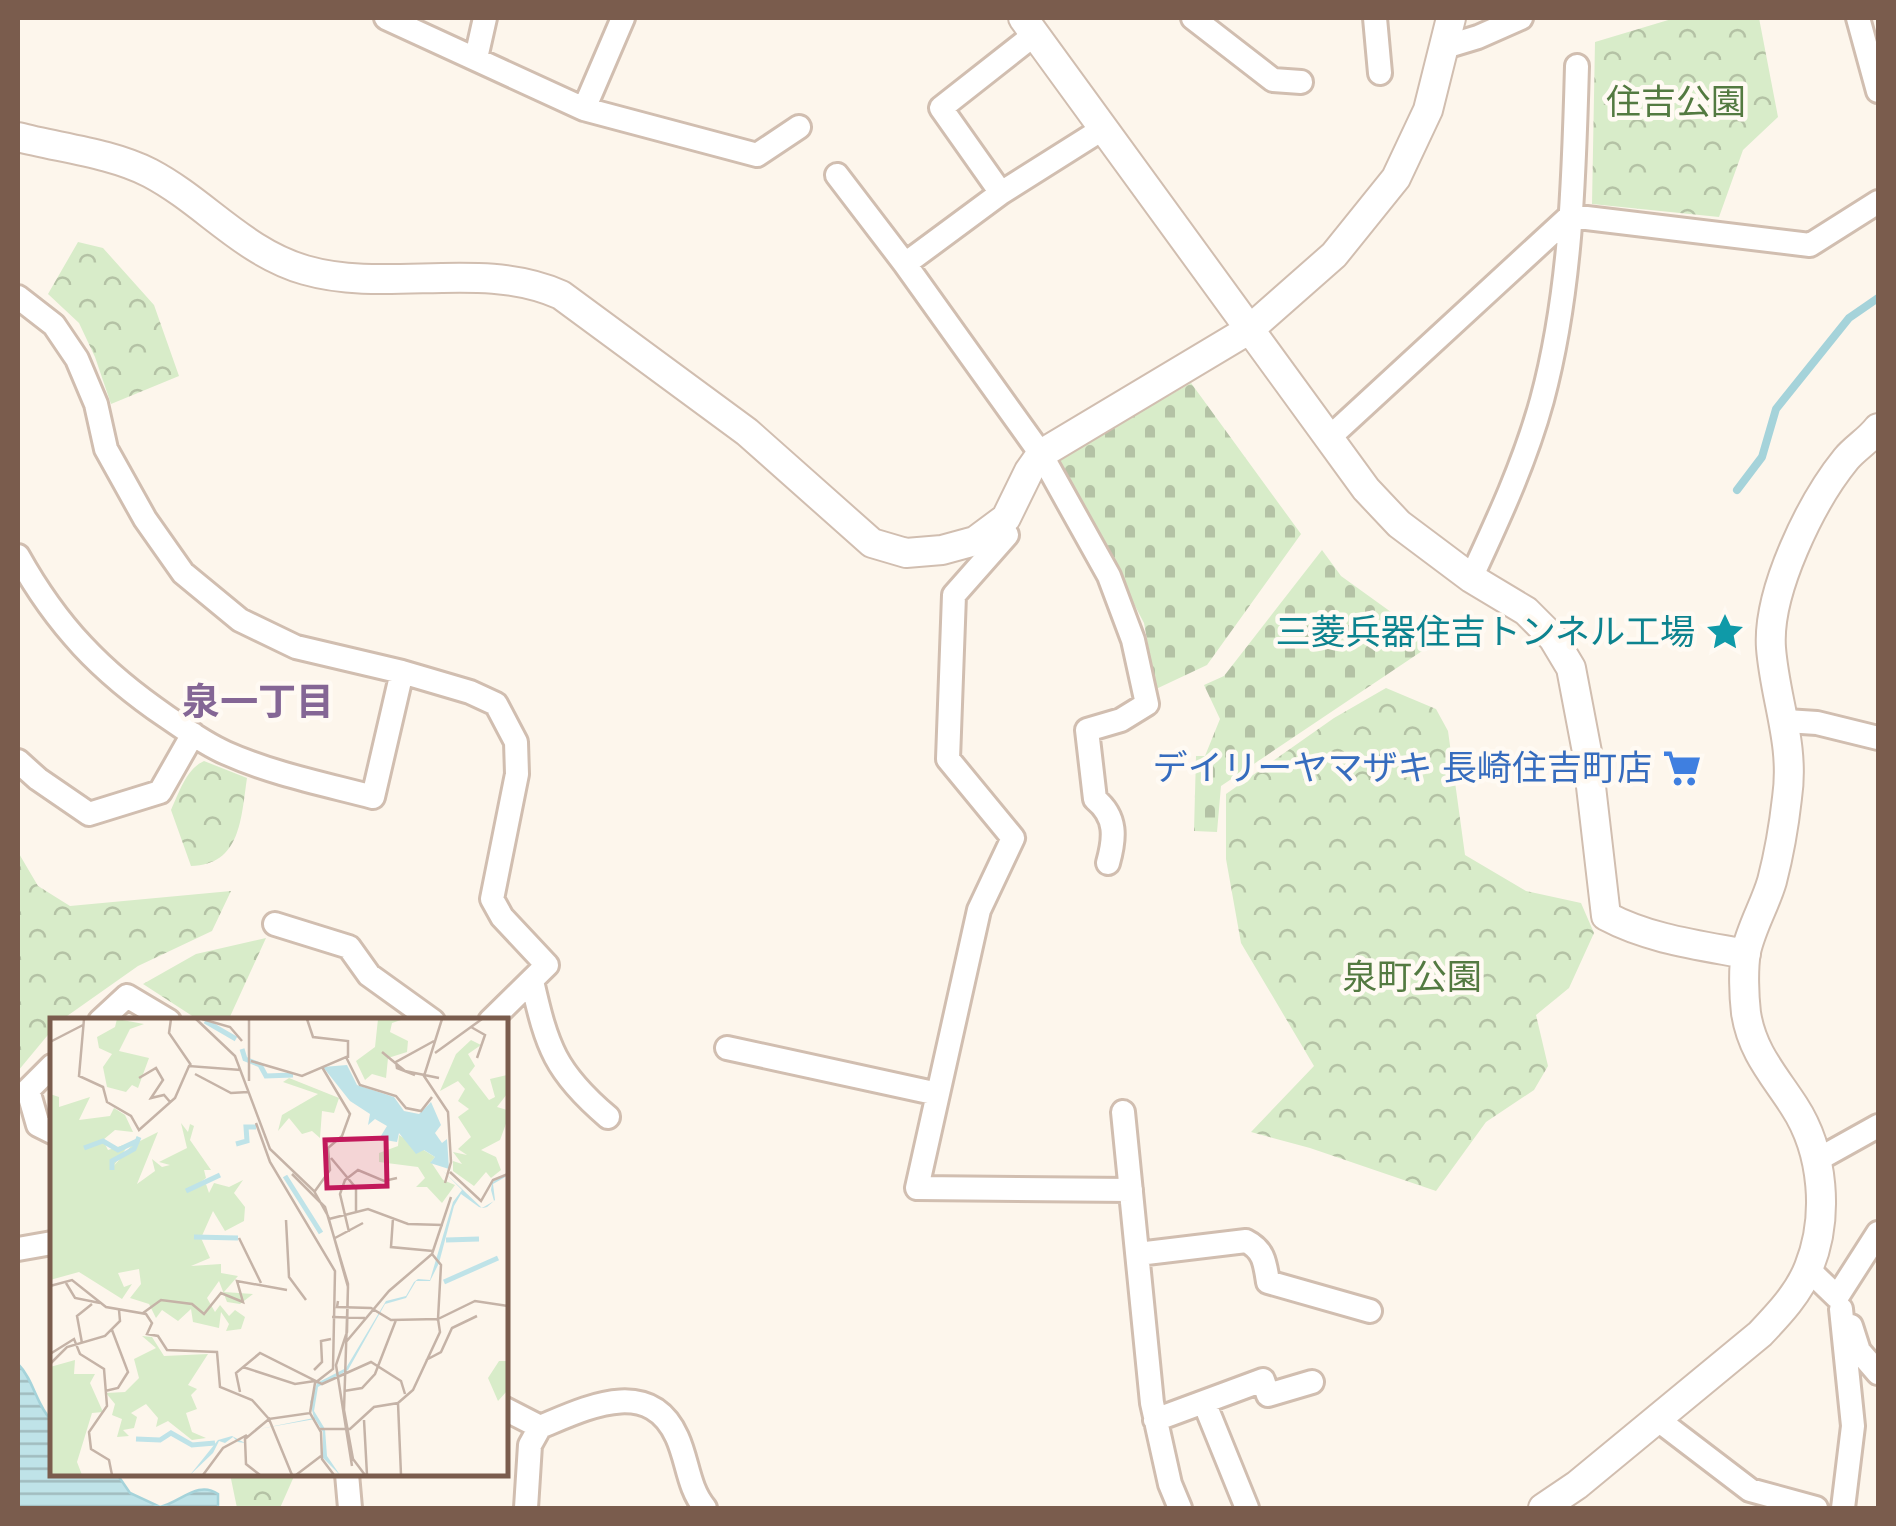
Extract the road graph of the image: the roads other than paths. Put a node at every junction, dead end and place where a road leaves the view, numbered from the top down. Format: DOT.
graph roads {
  1 [pos="386,18"];
  2 [pos="485,18"];
  3 [pos="624,18"];
  4 [pos="1193,18"];
  5 [pos="1375,18"];
  6 [pos="1451,18"];
  7 [pos="1521,18"];
  8 [pos="1858,18"];
  9 [pos="1029,26"];
  10 [pos="1445,47"];
  11 [pos="476,58"];
  12 [pos="1577,66"];
  13 [pos="1380,73"];
  14 [pos="1301,82"];
  15 [pos="1878,91"];
  16 [pos="584,109"];
  17 [pos="799,127"];
  18 [pos="1104,128"];
  19 [pos="18,138"];
  20 [pos="836,175"];
  21 [pos="1001,193"];
  22 [pos="1878,202"];
  23 [pos="1570,216"];
  24 [pos="905,264"];
  25 [pos="18,297"];
  26 [pos="1250,329"];
  27 [pos="1878,428"];
  28 [pos="1330,438"];
  29 [pos="1041,454"];
  30 [pos="1007,535"];
  31 [pos="18,556"];
  32 [pos="1471,578"];
  33 [pos="402,672"];
  34 [pos="1786,721"];
  35 [pos="193,734"];
  36 [pos="1878,738"];
  37 [pos="18,761"];
  38 [pos="1108,862"];
  39 [pos="274,924"];
  40 [pos="1746,954"];
  41 [pos="532,981"];
  42 [pos="103,1018"];
  43 [pos="164,1018"];
  44 [pos="429,1018"];
  45 [pos="493,1018"];
  46 [pos="727,1048"];
  47 [pos="50,1068"];
  48 [pos="938,1094"];
  49 [pos="1124,1112"];
  50 [pos="608,1116"];
  51 [pos="1878,1126"];
  52 [pos="50,1131"];
  53 [pos="1817,1160"];
  54 [pos="1132,1190"];
  55 [pos="1878,1233"];
  56 [pos="50,1243"];
  57 [pos="18,1249"];
  58 [pos="1138,1254"];
  59 [pos="1808,1270"];
  60 [pos="1839,1303"];
  61 [pos="1370,1311"];
  62 [pos="1878,1374"];
  63 [pos="1312,1382"];
  64 [pos="1204,1402"];
  65 [pos="508,1411"];
  66 [pos="1657,1419"];
  67 [pos="1155,1420"];
  68 [pos="540,1427"];
  69 [pos="347,1476"];
  70 [pos="350,1508"];
  71 [pos="526,1508"];
  72 [pos="705,1508"];
  73 [pos="1180,1508"];
  74 [pos="1248,1508"];
  75 [pos="1544,1508"];
  76 [pos="1816,1508"];
  77 [pos="1843,1508"];
  1 -- 11 [label="street"];
  2 -- 11 [label="street"];
  3 -- 16 [label="street"];
  4 -- 14 [label="street"];
  5 -- 13 [label="street"];
  6 -- 10 [label="street"];
  7 -- 10 [label="street"];
  8 -- 15 [label="street"];
  9 -- 18 [label="street"];
  9 -- 21 [label="street"];
  10 -- 26 [label="street"];
  11 -- 16 [label="street"];
  12 -- 23 [label="street"];
  16 -- 17 [label="street"];
  18 -- 21 [label="street"];
  18 -- 26 [label="street"];
  19 -- 29 [label="street"];
  20 -- 24 [label="street"];
  21 -- 24 [label="street"];
  22 -- 23 [label="street"];
  23 -- 28 [label="street"];
  23 -- 32 [label="street"];
  24 -- 29 [label="street"];
  25 -- 33 [label="street"];
  26 -- 28 [label="street"];
  26 -- 29 [label="street"];
  27 -- 34 [label="street"];
  28 -- 32 [label="street"];
  29 -- 38 [label="street"];
  30 -- 48 [label="street"];
  31 -- 35 [label="street"];
  32 -- 40 [label="street"];
  33 -- 35 [label="street"];
  33 -- 41 [label="street"];
  34 -- 36 [label="street"];
  34 -- 40 [label="street"];
  35 -- 37 [label="street"];
  39 -- 44 [label="street"];
  40 -- 53 [label="street"];
  41 -- 45 [label="street"];
  41 -- 50 [label="street"];
  42 -- 43 [label="street"];
  46 -- 48 [label="street"];
  47 -- 52 [label="street"];
  48 -- 54 [label="street"];
  49 -- 54 [label="street"];
  51 -- 53 [label="street"];
  53 -- 59 [label="street"];
  54 -- 58 [label="street"];
  55 -- 60 [label="street"];
  56 -- 57 [label="street"];
  58 -- 61 [label="street"];
  58 -- 67 [label="street"];
  59 -- 60 [label="street"];
  59 -- 66 [label="street"];
  60 -- 62 [label="street"];
  60 -- 77 [label="street"];
  63 -- 64 [label="street"];
  64 -- 67 [label="street"];
  64 -- 74 [label="street"];
  65 -- 68 [label="street"];
  66 -- 75 [label="street"];
  66 -- 76 [label="street"];
  67 -- 73 [label="street"];
  68 -- 71 [label="street"];
  68 -- 72 [label="street"];
  69 -- 70 [label="street"];
}
